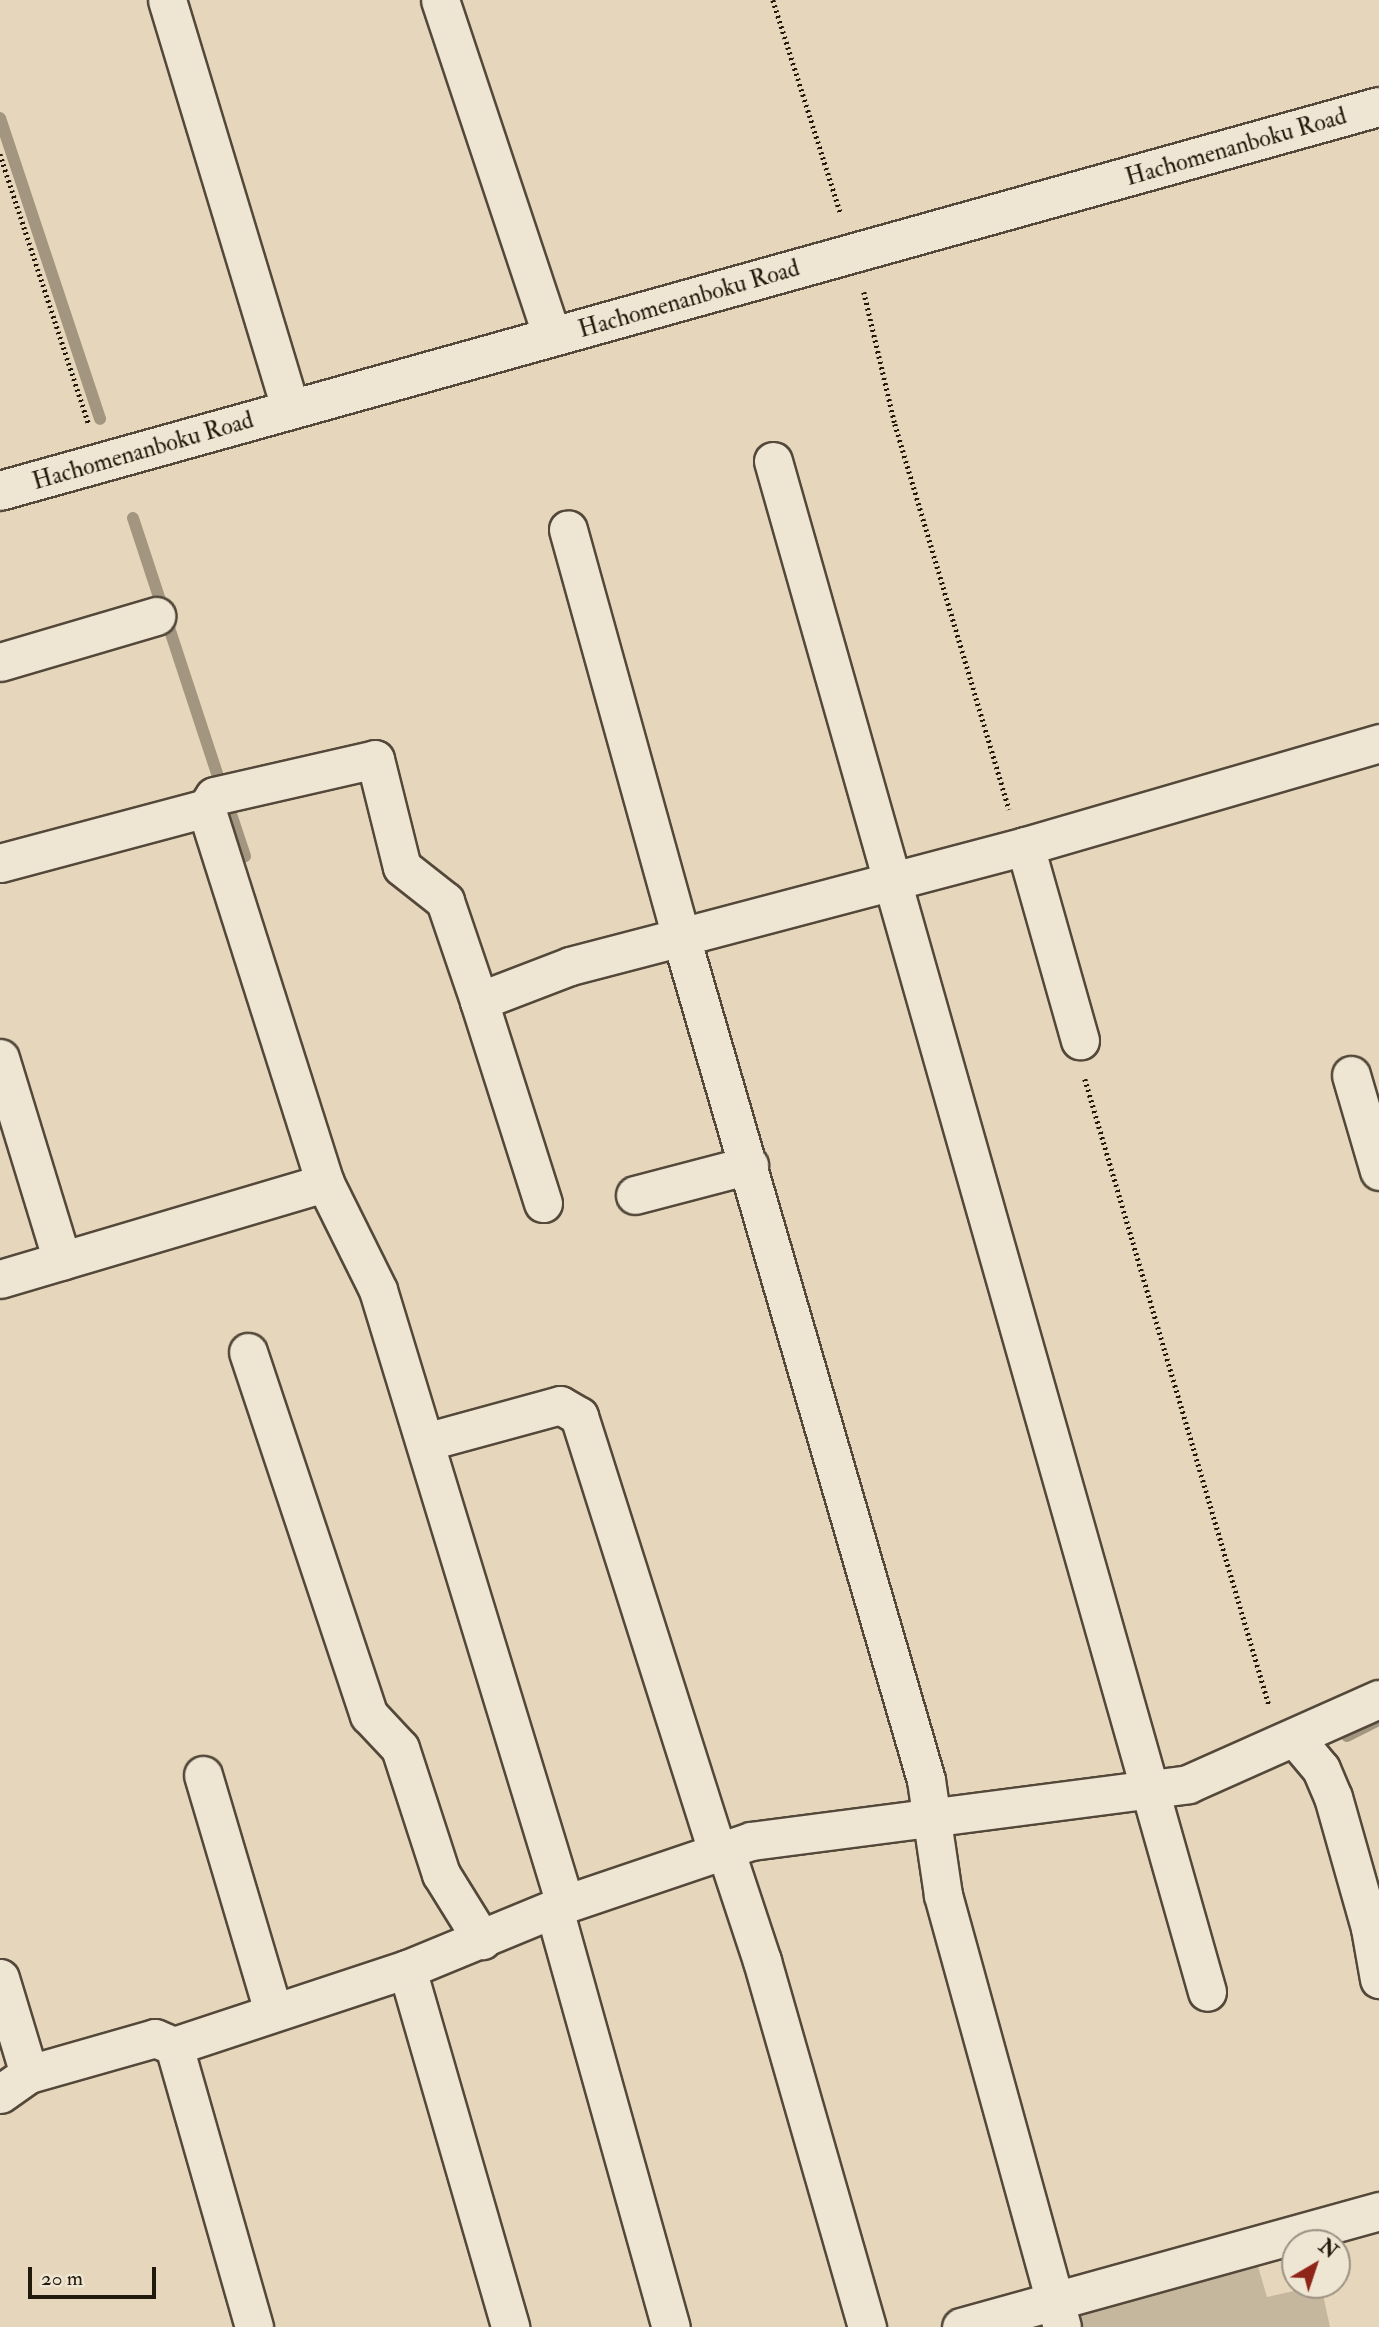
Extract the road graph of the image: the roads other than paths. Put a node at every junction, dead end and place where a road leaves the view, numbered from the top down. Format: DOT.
graph roads {
  1 [pos="167,0"];
  2 [pos="440,0"];
  3 [pos="1379,107"];
  4 [pos="552,337"];
  5 [pos="291,410"];
  6 [pos="773,461"];
  7 [pos="0,491"];
  8 [pos="568,529"];
  9 [pos="156,616"];
  10 [pos="0,662"];
  11 [pos="1379,743"];
  12 [pos="206,808"];
  13 [pos="1026,846"];
  14 [pos="0,863"];
  15 [pos="889,881"];
  16 [pos="681,937"];
  17 [pos="479,1001"];
  18 [pos="1080,1040"];
  19 [pos="0,1058"];
  20 [pos="1351,1074"];
  21 [pos="749,1165"];
  22 [pos="1379,1171"];
  23 [pos="325,1183"];
  24 [pos="635,1195"];
  25 [pos="543,1203"];
  26 [pos="62,1261"];
  27 [pos="0,1279"];
  28 [pos="248,1352"];
  29 [pos="425,1442"];
  30 [pos="1379,1699"];
  31 [pos="1288,1741"];
  32 [pos="204,1775"];
  33 [pos="1151,1791"];
  34 [pos="932,1814"];
  35 [pos="721,1850"];
  36 [pos="560,1907"];
  37 [pos="1375,1926"];
  38 [pos="482,1940"];
  39 [pos="407,1969"];
  40 [pos="0,1978"];
  41 [pos="1379,1979"];
  42 [pos="1208,1992"];
  43 [pos="273,2011"];
  44 [pos="174,2046"];
  45 [pos="14,2084"];
  46 [pos="1379,2211"];
  47 [pos="1059,2315"];
  48 [pos="254,2327"];
  49 [pos="510,2327"];
  50 [pos="671,2327"];
  51 [pos="867,2327"];
  52 [pos="961,2327"];
  1 -- 5 [label="street"];
  2 -- 4 [label="street"];
  3 -- 4 [label="street, Hachomenanboku Road"];
  4 -- 5 [label="street, Hachomenanboku Road"];
  5 -- 7 [label="street, Hachomenanboku Road"];
  6 -- 15 [label="street"];
  8 -- 16 [label="street"];
  9 -- 10 [label="street"];
  11 -- 13 [label="street"];
  12 -- 14 [label="street"];
  12 -- 17 [label="street"];
  12 -- 23 [label="street"];
  13 -- 15 [label="street"];
  13 -- 18 [label="street"];
  15 -- 16 [label="street"];
  15 -- 33 [label="street"];
  16 -- 17 [label="street"];
  16 -- 21 [label="street"];
  17 -- 25 [label="street"];
  19 -- 26 [label="street"];
  20 -- 22 [label="street"];
  21 -- 24 [label="street"];
  21 -- 34 [label="street"];
  23 -- 26 [label="street"];
  23 -- 29 [label="street"];
  26 -- 27 [label="street"];
  28 -- 38 [label="street"];
  29 -- 35 [label="street"];
  29 -- 36 [label="street"];
  30 -- 31 [label="street"];
  31 -- 33 [label="street"];
  31 -- 37 [label="street"];
  32 -- 43 [label="street"];
  33 -- 34 [label="street"];
  33 -- 42 [label="street"];
  34 -- 35 [label="street"];
  34 -- 47 [label="street"];
  35 -- 36 [label="street"];
  35 -- 51 [label="street"];
  36 -- 38 [label="street"];
  36 -- 50 [label="street"];
  37 -- 41 [label="street"];
  38 -- 39 [label="street"];
  39 -- 43 [label="street"];
  39 -- 49 [label="street"];
  40 -- 45 [label="street"];
  43 -- 44 [label="street"];
  44 -- 45 [label="street"];
  44 -- 48 [label="street"];
  46 -- 47 [label="street"];
  47 -- 52 [label="street"];
}
